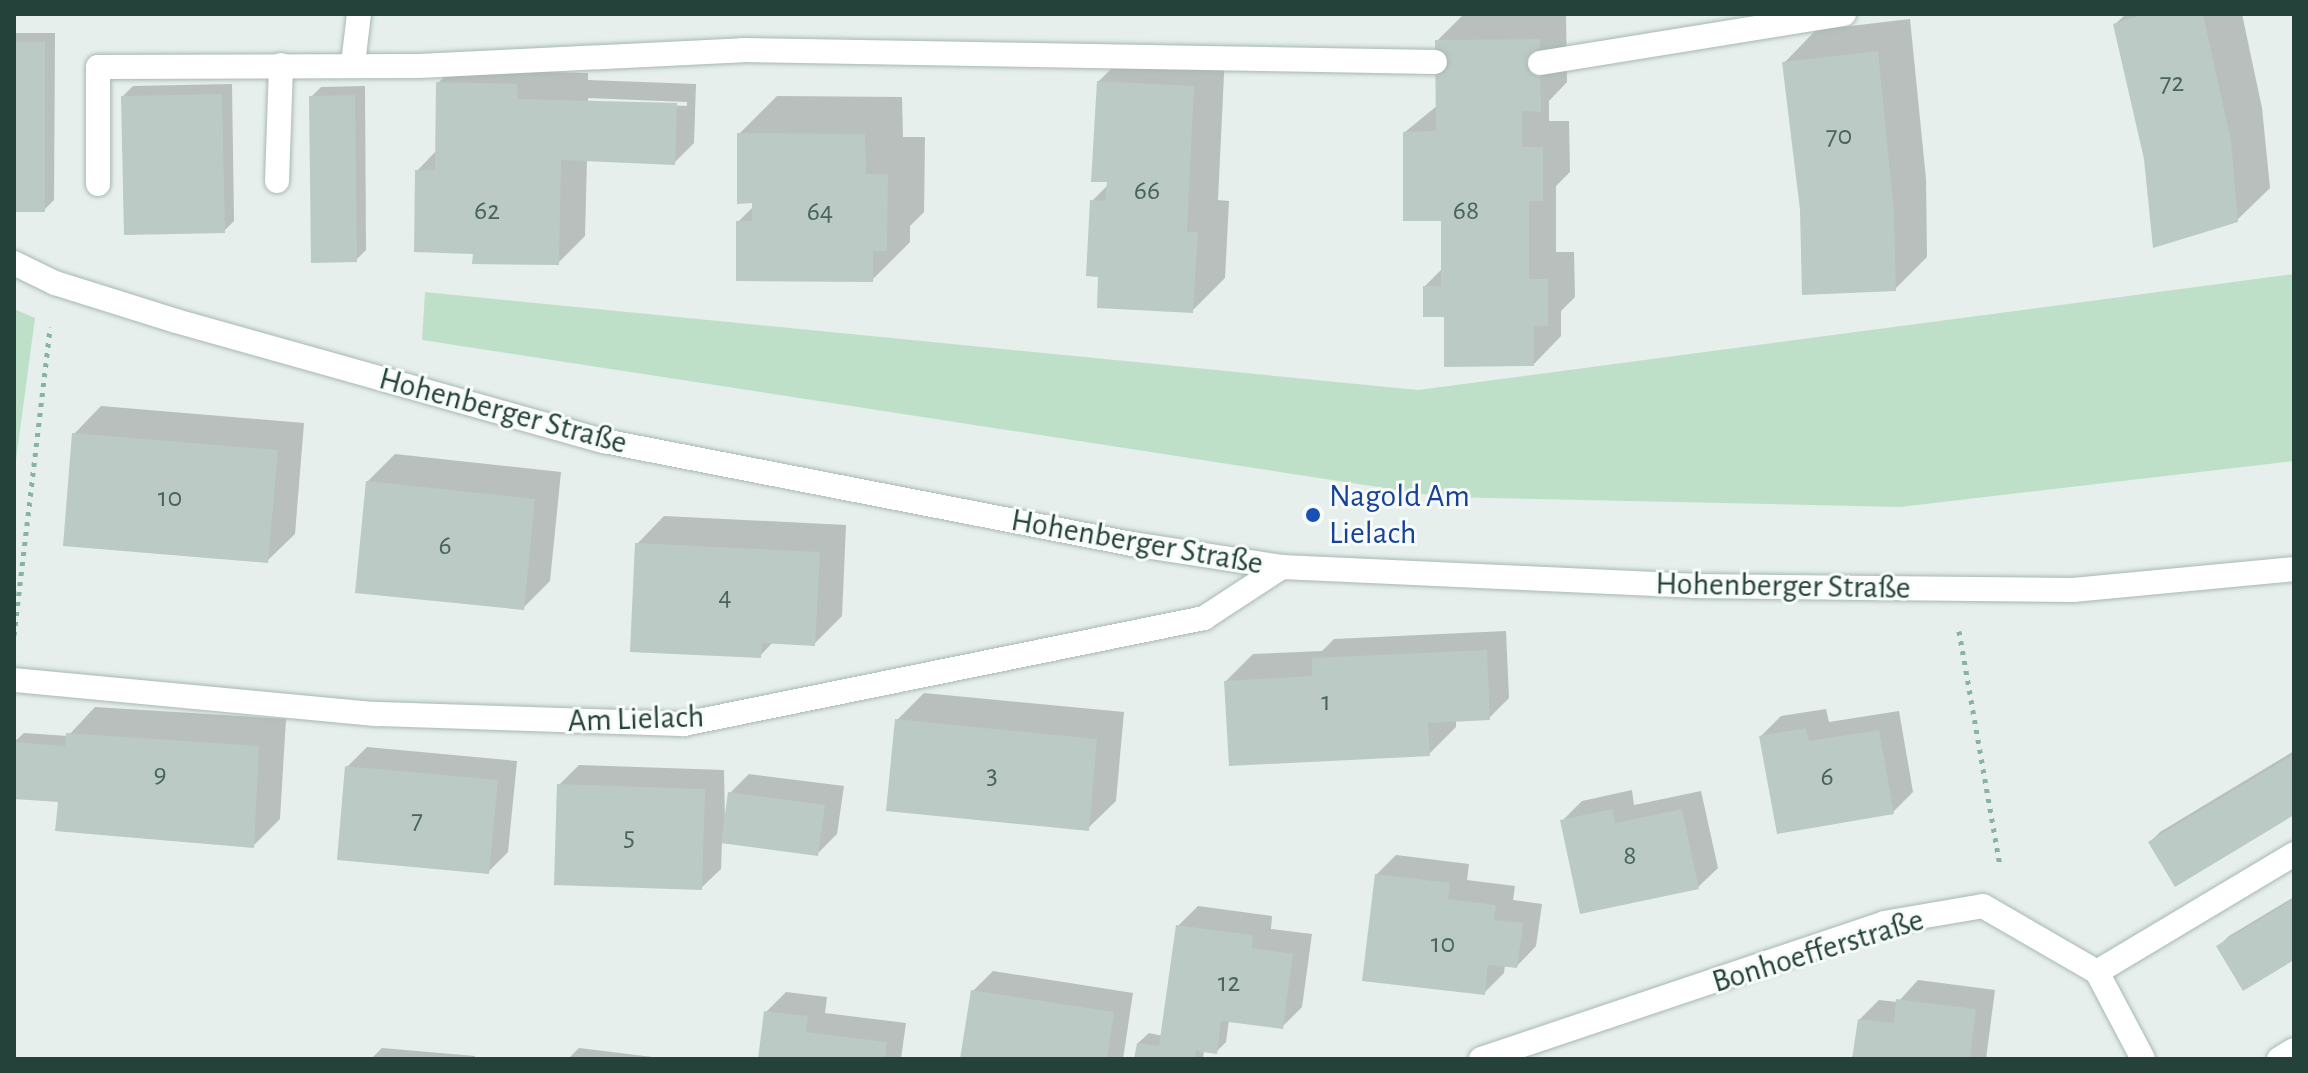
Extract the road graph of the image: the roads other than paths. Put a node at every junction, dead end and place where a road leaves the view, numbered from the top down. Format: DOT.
graph roads {
  1 [pos="359,14"];
  2 [pos="1844,14"];
  3 [pos="1435,62"];
  4 [pos="1540,63"];
  5 [pos="353,64"];
  6 [pos="281,65"];
  7 [pos="277,181"];
  8 [pos="98,184"];
  9 [pos="14,263"];
  10 [pos="1282,567"];
  11 [pos="2294,569"];
  12 [pos="14,680"];
  13 [pos="2294,854"];
  14 [pos="2097,972"];
  15 [pos="2294,1050"];
  16 [pos="1481,1059"];
  17 [pos="2143,1059"];
  18 [pos="2279,1059"];
  1 -- 5 [label="street"];
  2 -- 4 [label="street"];
  3 -- 5 [label="street"];
  5 -- 6 [label="street"];
  6 -- 7 [label="street"];
  6 -- 8 [label="street"];
  9 -- 10 [label="street, Hohenberger Straße"];
  10 -- 11 [label="street, Hohenberger Straße"];
  10 -- 12 [label="street, Am Lielach"];
  13 -- 14 [label="street"];
  14 -- 16 [label="street, Bonhoefferstraße"];
  14 -- 17 [label="street"];
  15 -- 18 [label="street"];
}
